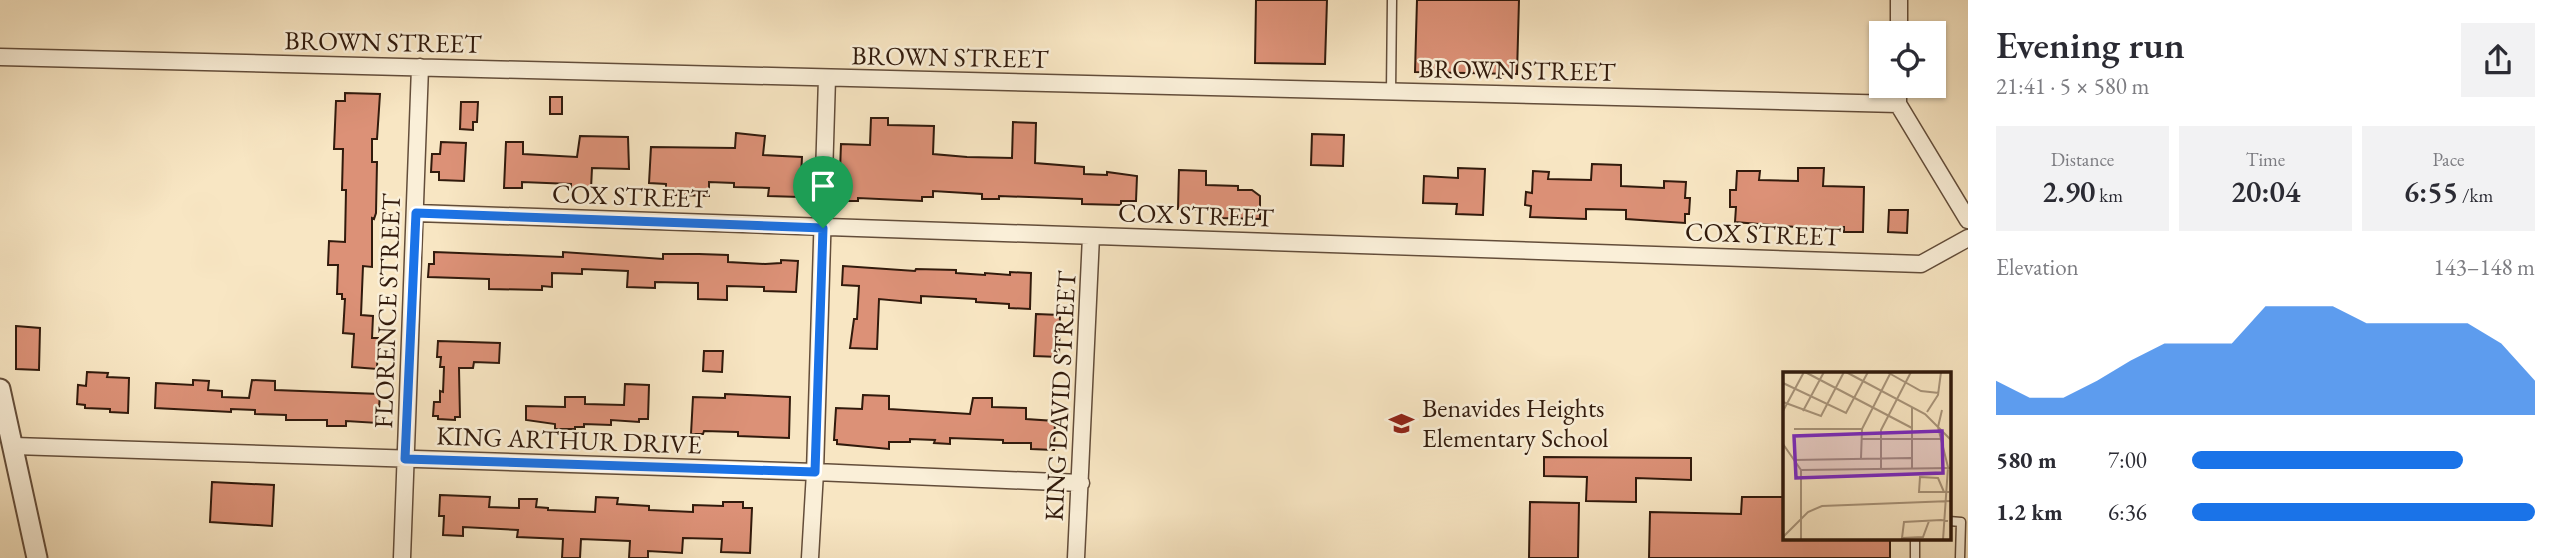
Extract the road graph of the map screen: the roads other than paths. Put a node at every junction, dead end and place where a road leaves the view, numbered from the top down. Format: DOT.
graph roads {
  1 [pos="1392,0"];
  2 [pos="1899,0"];
  3 [pos="1899,21"];
  4 [pos="0,57"];
  5 [pos="420,67"];
  6 [pos="827,78"];
  7 [pos="1391,92"];
  8 [pos="1898,98"];
  9 [pos="1898,104"];
  10 [pos="416,213"];
  11 [pos="1968,220"];
  12 [pos="823,228"];
  13 [pos="1091,236"];
  14 [pos="1968,238"];
  15 [pos="0,389"];
  16 [pos="13,446"];
  17 [pos="405,459"];
  18 [pos="815,472"];
  19 [pos="1082,483"];
  20 [pos="1951,521"];
  21 [pos="1915,540"];
  22 [pos="37,558"];
  23 [pos="402,558"];
  24 [pos="810,558"];
  25 [pos="1076,558"];
  26 [pos="1915,558"];
  27 [pos="1960,558"];
  1 -- 7 [label="lane"];
  2 -- 3 [label="street"];
  4 -- 5 [label="street, BROWN STREET"];
  5 -- 6 [label="street, BROWN STREET"];
  5 -- 10 [label="street, FLORENCE STREET"];
  6 -- 7 [label="street, BROWN STREET"];
  6 -- 12 [label="street"];
  7 -- 9 [label="street, BROWN STREET"];
  8 -- 9 [label="street"];
  9 -- 11 [label="street"];
  10 -- 12 [label="street, COX STREET"];
  10 -- 17 [label="street, FLORENCE STREET"];
  12 -- 13 [label="street, COX STREET"];
  12 -- 18 [label="street"];
  13 -- 14 [label="street, COX STREET"];
  13 -- 19 [label="street, KING DAVID STREET"];
  15 -- 16 [label="street"];
  16 -- 17 [label="street, KING ARTHUR DRIVE"];
  16 -- 22 [label="street"];
  17 -- 18 [label="street, KING ARTHUR DRIVE"];
  17 -- 23 [label="street, FLORENCE STREET"];
  18 -- 19 [label="street, KING ARTHUR DRIVE"];
  18 -- 24 [label="street"];
  19 -- 25 [label="street, KING DAVID STREET"];
  20 -- 27 [label="lane"];
  21 -- 26 [label="lane"];
}
